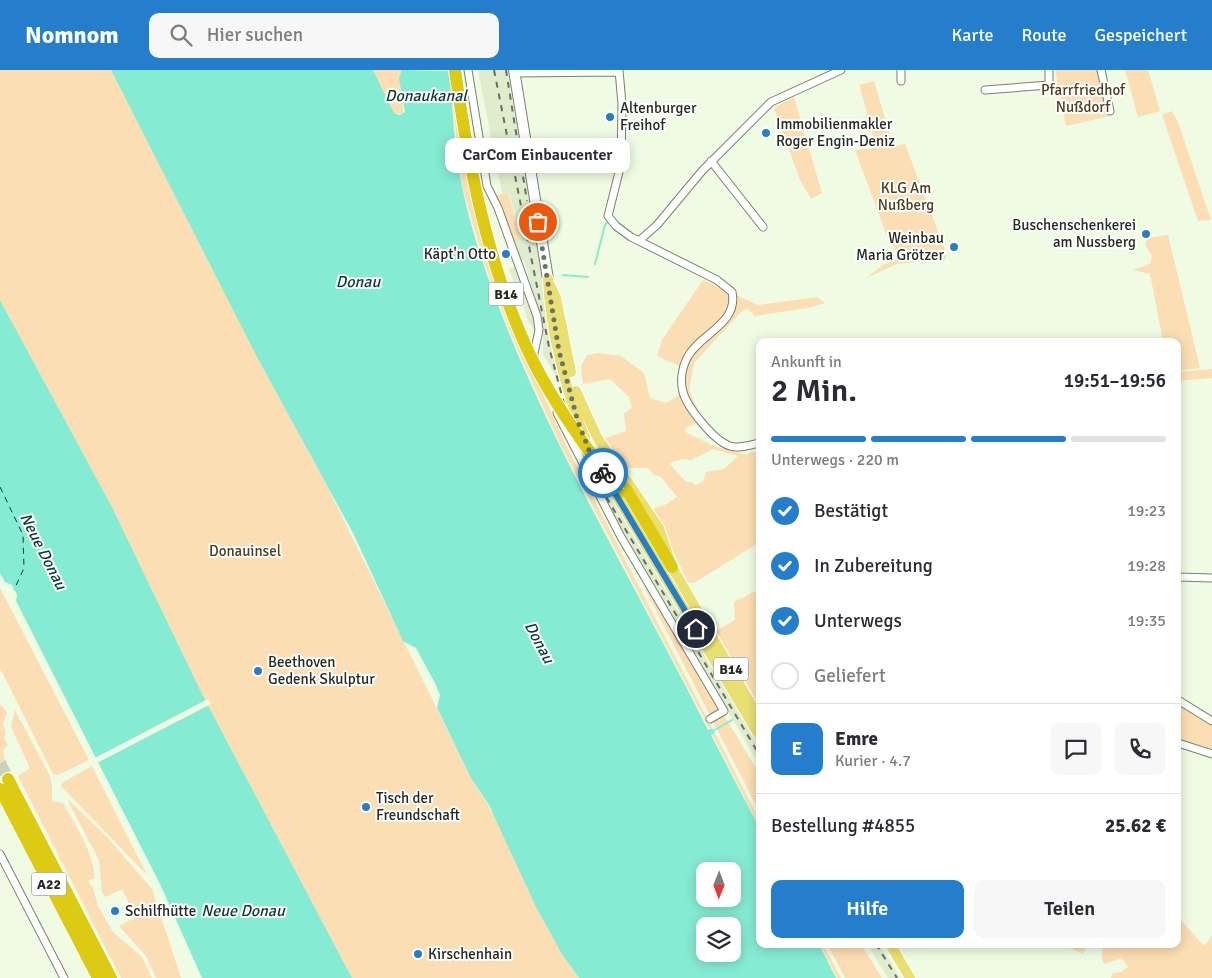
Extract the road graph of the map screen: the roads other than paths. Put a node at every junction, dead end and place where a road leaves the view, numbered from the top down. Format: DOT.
graph roads {
  1 [pos="455,70"];
  2 [pos="462,70"];
  3 [pos="468,70"];
  4 [pos="841,70"];
  5 [pos="901,70"];
  6 [pos="1049,70"];
  7 [pos="1101,70"];
  8 [pos="514,71"];
  9 [pos="619,71"];
  10 [pos="901,81"];
  11 [pos="985,90"];
  12 [pos="1110,111"];
  13 [pos="711,161"];
  14 [pos="763,227"];
  15 [pos="640,240"];
  16 [pos="548,279"];
  17 [pos="756,444"];
  18 [pos="652,534"];
  19 [pos="672,567"];
  20 [pos="1181,577"];
  21 [pos="1212,578"];
  22 [pos="1181,702"];
  23 [pos="756,713"];
  24 [pos="710,719"];
  25 [pos="1212,721"];
  26 [pos="756,730"];
  27 [pos="1181,744"];
  28 [pos="1212,754"];
  29 [pos="8,779"];
  30 [pos="0,789"];
  31 [pos="0,854"];
  32 [pos="892,948"];
  33 [pos="64,978"];
  34 [pos="98,978"];
  35 [pos="111,978"];
  36 [pos="910,978"];
  1 -- 18 [label="highway, B14, bridge"];
  2 -- 18 [label="highway, B14"];
  3 -- 24 [label="street"];
  4 -- 13 [label="street"];
  5 -- 10 [label="street"];
  6 -- 11 [label="street"];
  7 -- 12 [label="street"];
  8 -- 9 [label="street"];
  8 -- 16 [label="main road"];
  9 -- 15 [label="street"];
  13 -- 14 [label="street"];
  13 -- 15 [label="street"];
  15 -- 17 [label="street"];
  16 -- 19 [label="main road"];
  16 -- 26 [label="main road"];
  18 -- 19 [label="highway, B14"];
  19 -- 23 [label="main road, B14"];
  20 -- 21 [label="street"];
  22 -- 25 [label="street"];
  27 -- 28 [label="street"];
  29 -- 35 [label="highway, A22"];
  30 -- 34 [label="highway, A22"];
  31 -- 33 [label="street"];
  32 -- 36 [label="main road"];
}
